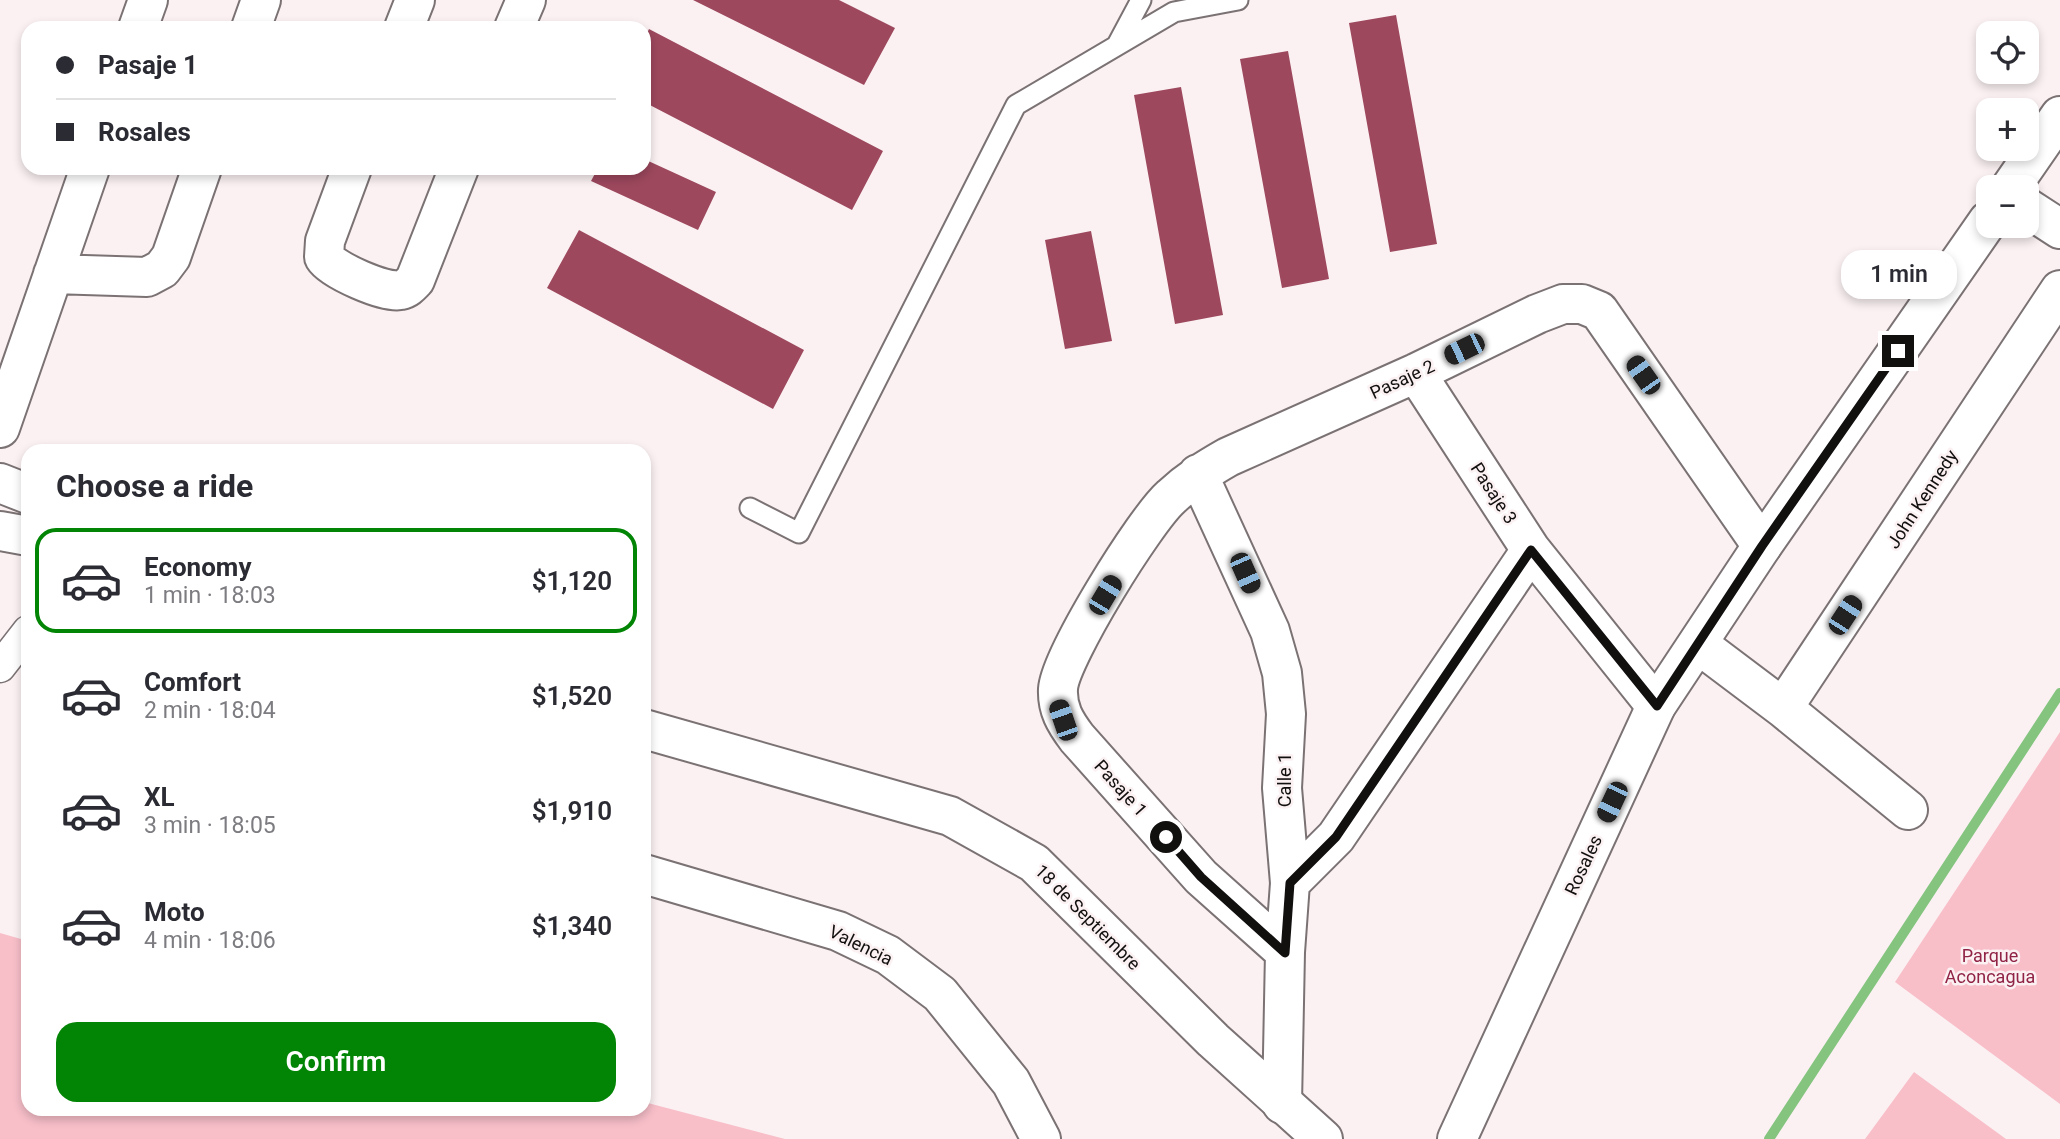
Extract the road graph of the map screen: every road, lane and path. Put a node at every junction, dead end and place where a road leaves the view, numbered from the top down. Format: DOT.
graph roads {
  1 [pos="148,0"];
  2 [pos="261,0"];
  3 [pos="415,0"];
  4 [pos="526,0"];
  5 [pos="1141,0"];
  6 [pos="1238,0"];
  7 [pos="140,21"];
  8 [pos="254,21"];
  9 [pos="407,21"];
  10 [pos="517,21"];
  11 [pos="1116,46"];
  12 [pos="2060,116"];
  13 [pos="88,175"];
  14 [pos="200,175"];
  15 [pos="349,175"];
  16 [pos="456,175"];
  17 [pos="2019,175"];
  18 [pos="2039,215"];
  19 [pos="2060,229"];
  20 [pos="1976,238"];
  21 [pos="53,274"];
  22 [pos="2060,290"];
  23 [pos="1416,373"];
  24 [pos="0,428"];
  25 [pos="1198,474"];
  26 [pos="0,483"];
  27 [pos="21,491"];
  28 [pos="750,508"];
  29 [pos="0,531"];
  30 [pos="21,535"];
  31 [pos="1762,546"];
  32 [pos="1531,550"];
  33 [pos="21,640"];
  34 [pos="1698,644"];
  35 [pos="0,667"];
  36 [pos="1058,704"];
  37 [pos="1657,706"];
  38 [pos="1783,708"];
  39 [pos="651,731"];
  40 [pos="1908,810"];
  41 [pos="651,876"];
  42 [pos="1290,883"];
  43 [pos="1285,953"];
  44 [pos="1282,1104"];
  45 [pos="1320,1138"];
  46 [pos="1041,1139"];
  47 [pos="1457,1139"];
  1 -- 7 [label="street"];
  2 -- 8 [label="street"];
  3 -- 9 [label="street"];
  4 -- 10 [label="street"];
  5 -- 11 [label="lane"];
  6 -- 11 [label="lane"];
  11 -- 28 [label="lane"];
  12 -- 17 [label="street"];
  13 -- 21 [label="street"];
  14 -- 21 [label="street"];
  15 -- 16 [label="street"];
  18 -- 19 [label="street"];
  20 -- 31 [label="street, Rosales"];
  21 -- 24 [label="street"];
  22 -- 38 [label="street, John Kennedy"];
  23 -- 25 [label="street, Pasaje 2"];
  23 -- 31 [label="street, Pasaje 2"];
  23 -- 32 [label="street, Pasaje 3"];
  25 -- 36 [label="street, Pasaje 2"];
  25 -- 42 [label="street, Calle 1"];
  26 -- 27 [label="street"];
  29 -- 30 [label="street"];
  31 -- 34 [label="street, Rosales"];
  32 -- 37 [label="street, Pasaje 3"];
  32 -- 42 [label="street"];
  33 -- 35 [label="street"];
  34 -- 37 [label="street, Rosales"];
  34 -- 38 [label="street"];
  36 -- 43 [label="street, Pasaje 1"];
  37 -- 47 [label="street, Rosales"];
  38 -- 40 [label="street"];
  39 -- 44 [label="street, 18 de Septiembre"];
  41 -- 46 [label="street, Valencia"];
  42 -- 43 [label="street, Calle 1"];
  43 -- 44 [label="street, Calle 1"];
  44 -- 45 [label="street, 18 de Septiembre"];
}
